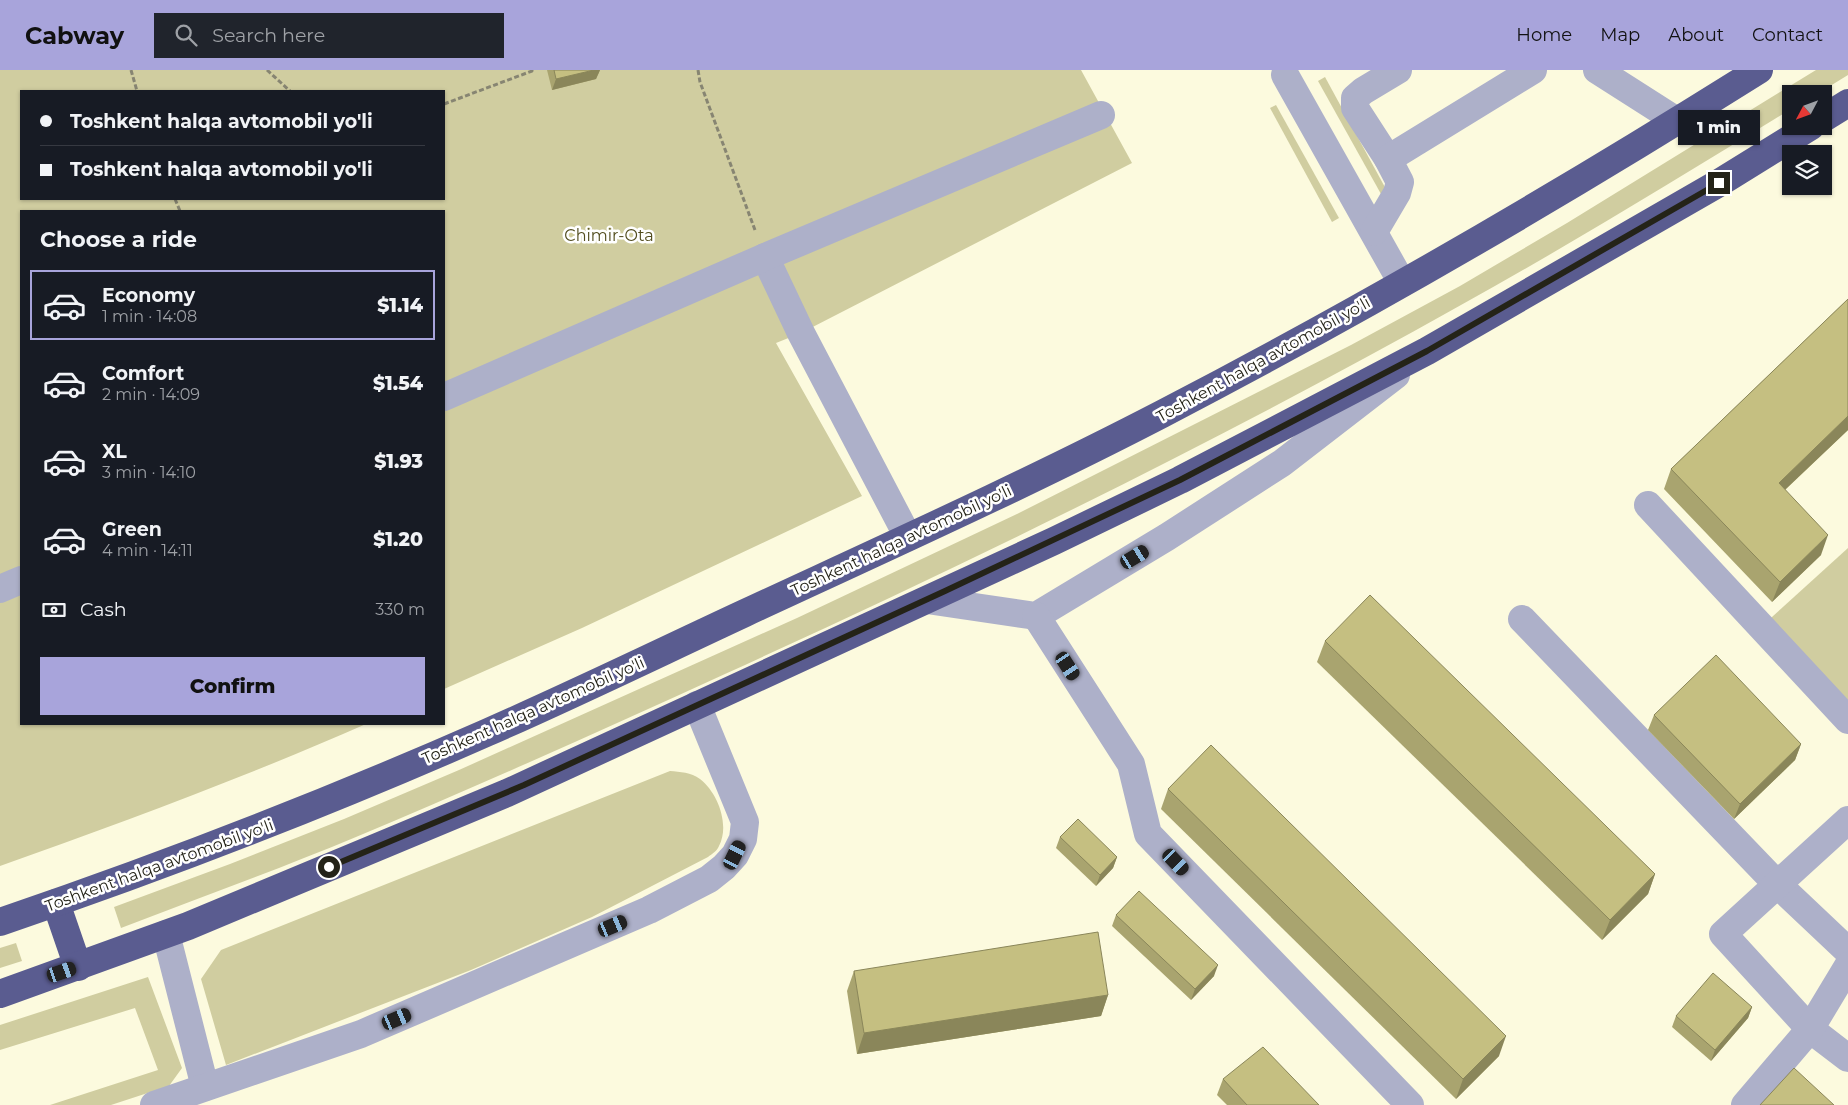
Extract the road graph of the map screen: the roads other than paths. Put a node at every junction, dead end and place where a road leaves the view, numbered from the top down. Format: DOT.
graph roads {
  1 [pos="1398,70"];
  2 [pos="1533,70"];
  3 [pos="1597,70"];
  4 [pos="1759,70"];
  5 [pos="1285,75"];
  6 [pos="1848,103"];
  7 [pos="1832,113"];
  8 [pos="1101,115"];
  9 [pos="1677,121"];
  10 [pos="1796,135"];
  11 [pos="1388,159"];
  12 [pos="1374,232"];
  13 [pos="765,257"];
  14 [pos="1402,283"];
  15 [pos="1427,351"];
  16 [pos="445,397"];
  17 [pos="1648,505"];
  18 [pos="908,537"];
  19 [pos="20,580"];
  20 [pos="0,589"];
  21 [pos="927,600"];
  22 [pos="1036,616"];
  23 [pos="1522,619"];
  24 [pos="697,705"];
  25 [pos="1848,720"];
  26 [pos="1848,820"];
  27 [pos="1777,884"];
  28 [pos="56,903"];
  29 [pos="0,922"];
  30 [pos="166,934"];
  31 [pos="1848,951"];
  32 [pos="1848,966"];
  33 [pos="78,967"];
  34 [pos="0,994"];
  35 [pos="1810,1029"];
  36 [pos="1848,1058"];
  37 [pos="205,1087"];
  38 [pos="168,1103"];
  39 [pos="1410,1105"];
  40 [pos="1745,1105"];
  1 -- 11 [label="lane"];
  2 -- 11 [label="lane"];
  3 -- 9 [label="lane"];
  4 -- 9 [label="highway, Toshkent halqa avtomobil yo'li"];
  5 -- 12 [label="lane"];
  6 -- 7 [label="highway"];
  8 -- 13 [label="lane"];
  9 -- 14 [label="highway, Toshkent halqa avtomobil yo'li"];
  10 -- 15 [label="highway"];
  11 -- 12 [label="lane"];
  12 -- 14 [label="lane"];
  13 -- 16 [label="lane"];
  13 -- 18 [label="lane"];
  14 -- 18 [label="highway, Toshkent halqa avtomobil yo'li"];
  15 -- 21 [label="highway"];
  15 -- 22 [label="lane"];
  17 -- 25 [label="lane"];
  18 -- 28 [label="highway, Toshkent halqa avtomobil yo'li"];
  19 -- 20 [label="lane"];
  21 -- 22 [label="lane"];
  21 -- 24 [label="highway"];
  22 -- 39 [label="lane"];
  23 -- 27 [label="lane"];
  24 -- 30 [label="highway"];
  24 -- 37 [label="lane"];
  26 -- 27 [label="lane"];
  27 -- 31 [label="lane"];
  27 -- 35 [label="lane"];
  28 -- 29 [label="highway, Toshkent halqa avtomobil yo'li"];
  28 -- 33 [label="highway"];
  30 -- 33 [label="highway"];
  30 -- 37 [label="lane"];
  32 -- 35 [label="lane"];
  33 -- 34 [label="highway"];
  35 -- 36 [label="lane"];
  35 -- 40 [label="lane"];
  37 -- 38 [label="lane"];
}
